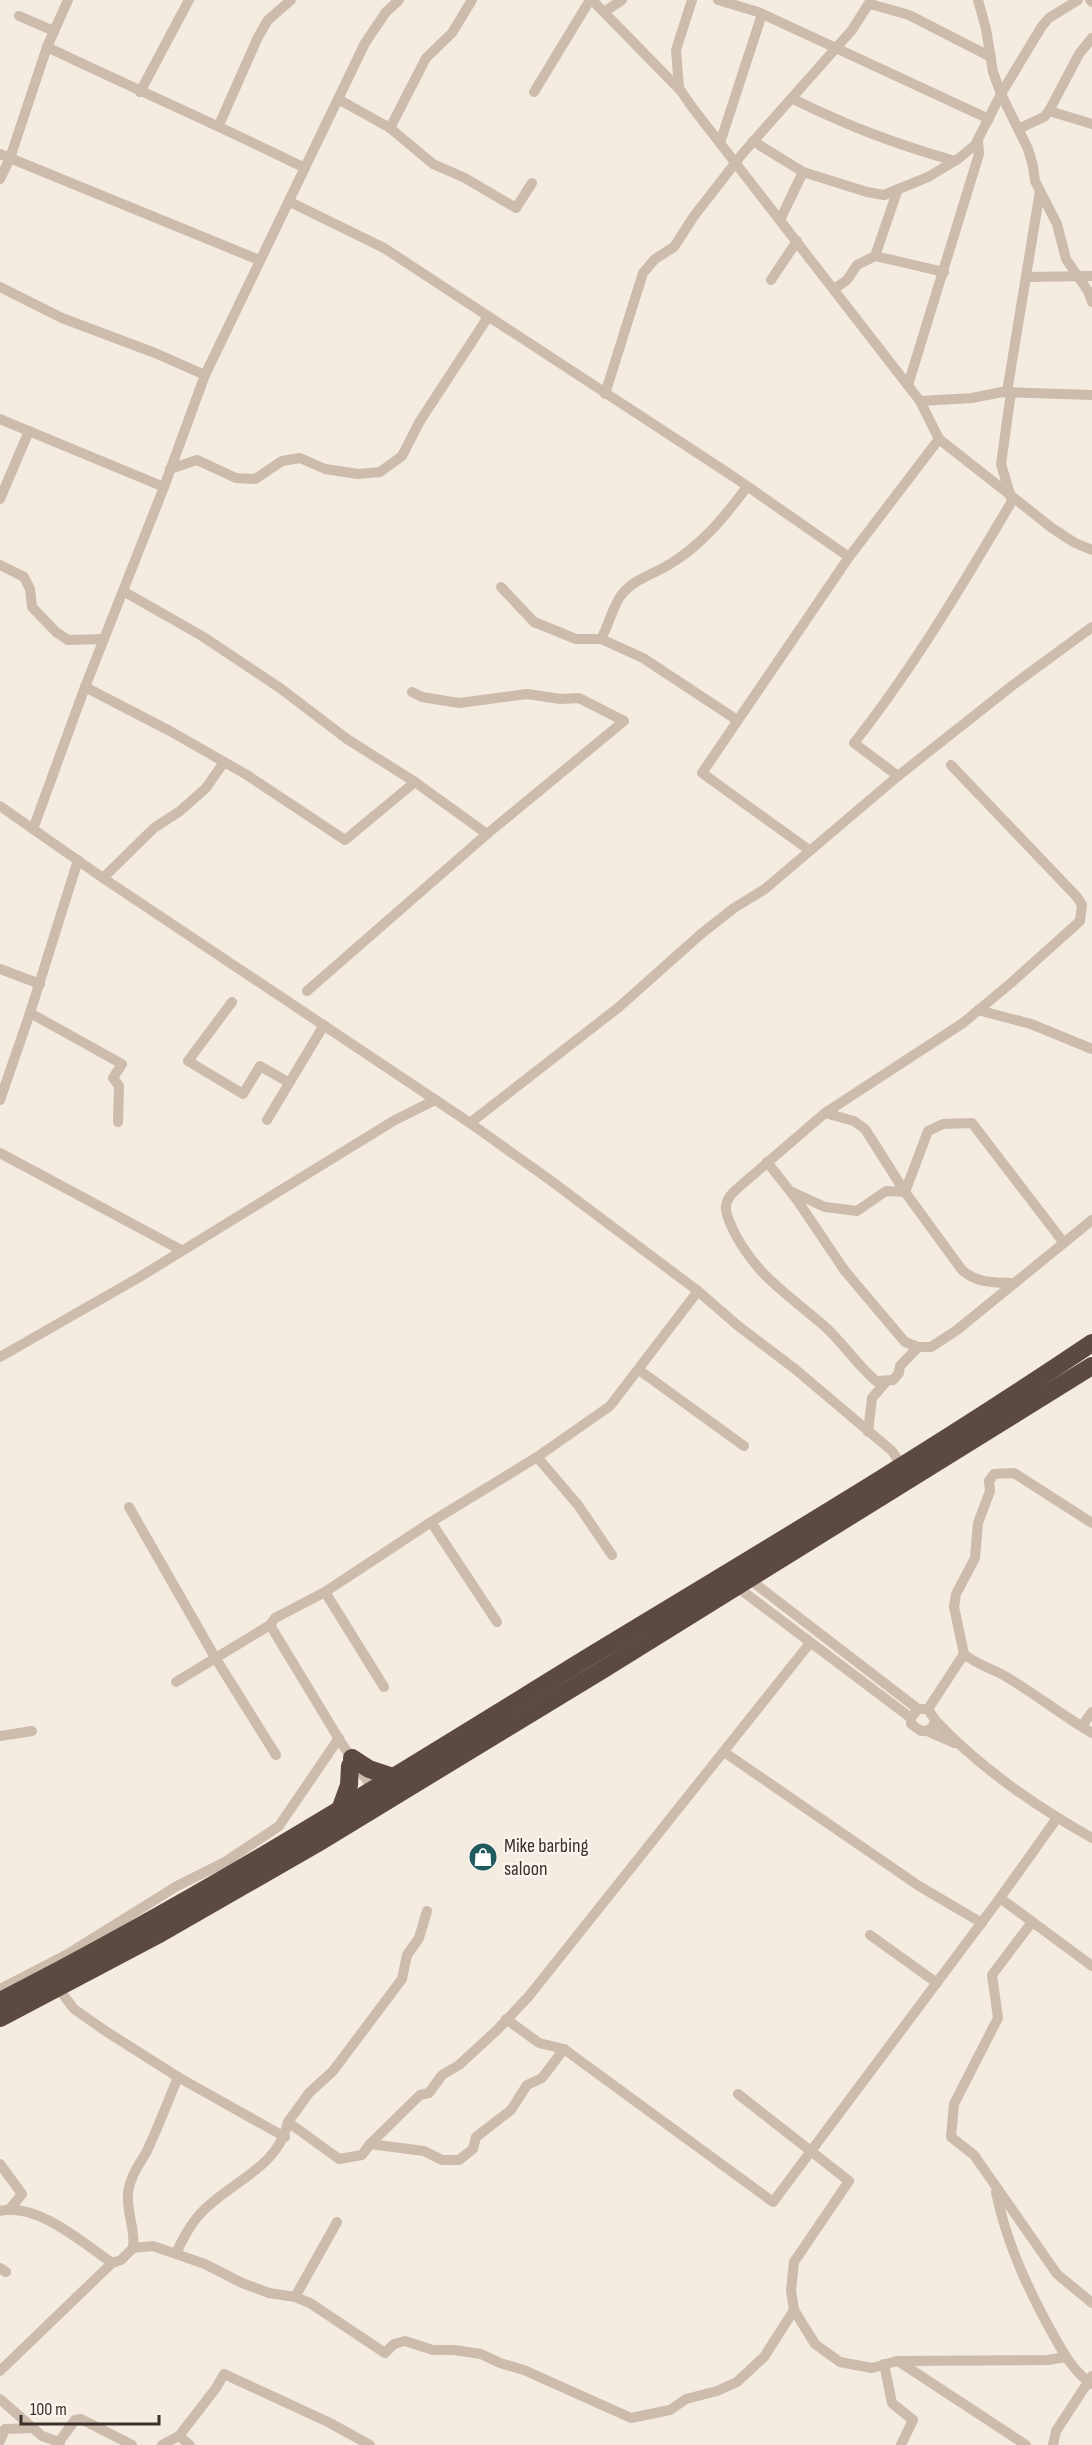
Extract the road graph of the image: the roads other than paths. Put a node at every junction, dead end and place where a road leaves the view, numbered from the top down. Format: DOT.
graph roads {
  1 [pos="68,0"];
  2 [pos="189,0"];
  3 [pos="291,0"];
  4 [pos="399,0"];
  5 [pos="472,0"];
  6 [pos="591,0"];
  7 [pos="622,0"];
  8 [pos="692,0"];
  9 [pos="718,0"];
  10 [pos="978,0"];
  11 [pos="1078,0"];
  12 [pos="870,2"];
  13 [pos="604,12"];
  14 [pos="762,14"];
  15 [pos="18,16"];
  16 [pos="54,31"];
  17 [pos="1092,38"];
  18 [pos="47,47"];
  19 [pos="834,48"];
  20 [pos="991,57"];
  21 [pos="681,91"];
  22 [pos="140,92"];
  23 [pos="534,92"];
  24 [pos="1001,94"];
  25 [pos="338,99"];
  26 [pos="793,99"];
  27 [pos="1049,111"];
  28 [pos="989,119"];
  29 [pos="1092,124"];
  30 [pos="219,125"];
  31 [pos="390,128"];
  32 [pos="1018,129"];
  33 [pos="753,141"];
  34 [pos="978,141"];
  35 [pos="720,143"];
  36 [pos="5,156"];
  37 [pos="955,161"];
  38 [pos="736,163"];
  39 [pos="305,168"];
  40 [pos="803,172"];
  41 [pos="0,179"];
  42 [pos="532,183"];
  43 [pos="898,189"];
  44 [pos="1040,191"];
  45 [pos="290,202"];
  46 [pos="780,220"];
  47 [pos="797,241"];
  48 [pos="875,256"];
  49 [pos="260,260"];
  50 [pos="944,272"];
  51 [pos="1077,276"];
  52 [pos="1092,276"];
  53 [pos="1026,277"];
  54 [pos="771,280"];
  55 [pos="0,287"];
  56 [pos="834,289"];
  57 [pos="1092,302"];
  58 [pos="488,317"];
  59 [pos="205,375"];
  60 [pos="908,385"];
  61 [pos="1009,392"];
  62 [pos="605,394"];
  63 [pos="1092,395"];
  64 [pos="920,401"];
  65 [pos="0,419"];
  66 [pos="29,431"];
  67 [pos="939,439"];
  68 [pos="170,469"];
  69 [pos="747,486"];
  70 [pos="164,488"];
  71 [pos="1009,493"];
  72 [pos="0,499"];
  73 [pos="1092,550"];
  74 [pos="849,557"];
  75 [pos="0,565"];
  76 [pos="501,587"];
  77 [pos="123,591"];
  78 [pos="1092,627"];
  79 [pos="104,639"];
  80 [pos="601,639"];
  81 [pos="85,687"];
  82 [pos="412,692"];
  83 [pos="737,720"];
  84 [pos="225,762"];
  85 [pos="951,765"];
  86 [pos="898,776"];
  87 [pos="415,782"];
  88 [pos="0,806"];
  89 [pos="33,829"];
  90 [pos="487,834"];
  91 [pos="809,850"];
  92 [pos="78,860"];
  93 [pos="104,878"];
  94 [pos="0,969"];
  95 [pos="40,984"];
  96 [pos="307,991"];
  97 [pos="232,1002"];
  98 [pos="978,1010"];
  99 [pos="30,1013"];
  100 [pos="324,1024"];
  101 [pos="1092,1049"];
  102 [pos="288,1082"];
  103 [pos="435,1100"];
  104 [pos="0,1101"];
  105 [pos="825,1113"];
  106 [pos="267,1120"];
  107 [pos="118,1122"];
  108 [pos="470,1123"];
  109 [pos="0,1154"];
  110 [pos="767,1162"];
  111 [pos="791,1192"];
  112 [pos="905,1192"];
  113 [pos="1092,1220"];
  114 [pos="1064,1243"];
  115 [pos="182,1250"];
  116 [pos="1014,1283"];
  117 [pos="698,1291"];
  118 [pos="1092,1343"];
  119 [pos="918,1347"];
  120 [pos="0,1358"];
  121 [pos="1092,1366"];
  122 [pos="639,1370"];
  123 [pos="886,1382"];
  124 [pos="868,1432"];
  125 [pos="744,1446"];
  126 [pos="537,1457"];
  127 [pos="903,1467"];
  128 [pos="129,1508"];
  129 [pos="431,1522"];
  130 [pos="1092,1522"];
  131 [pos="612,1555"];
  132 [pos="743,1583"];
  133 [pos="325,1592"];
  134 [pos="497,1622"];
  135 [pos="270,1625"];
  136 [pos="810,1643"];
  137 [pos="964,1654"];
  138 [pos="216,1659"];
  139 [pos="176,1682"];
  140 [pos="384,1687"];
  141 [pos="919,1712"];
  142 [pos="1092,1712"];
  143 [pos="934,1719"];
  144 [pos="1082,1726"];
  145 [pos="32,1731"];
  146 [pos="927,1731"];
  147 [pos="1092,1733"];
  148 [pos="0,1736"];
  149 [pos="958,1744"];
  150 [pos="346,1752"];
  151 [pos="724,1752"];
  152 [pos="276,1755"];
  153 [pos="393,1777"];
  154 [pos="374,1798"];
  155 [pos="340,1810"];
  156 [pos="1057,1818"];
  157 [pos="1092,1838"];
  158 [pos="1000,1898"];
  159 [pos="426,1911"];
  160 [pos="1032,1922"];
  161 [pos="982,1923"];
  162 [pos="870,1935"];
  163 [pos="1092,1966"];
  164 [pos="937,1983"];
  165 [pos="58,1988"];
  166 [pos="0,1989"];
  167 [pos="0,2001"];
  168 [pos="0,2018"];
  169 [pos="506,2019"];
  170 [pos="564,2049"];
  171 [pos="178,2077"];
  172 [pos="738,2094"];
  173 [pos="288,2122"];
  174 [pos="285,2137"];
  175 [pos="370,2144"];
  176 [pos="811,2151"];
  177 [pos="0,2164"];
  178 [pos="995,2186"];
  179 [pos="4,2211"];
  180 [pos="337,2222"];
  181 [pos="133,2248"];
  182 [pos="176,2254"];
  183 [pos="112,2263"];
  184 [pos="295,2296"];
  185 [pos="1092,2303"];
  186 [pos="794,2310"];
  187 [pos="1066,2357"];
  188 [pos="897,2361"];
  189 [pos="884,2364"];
  190 [pos="0,2371"];
  191 [pos="1091,2381"];
  192 [pos="0,2399"];
  193 [pos="33,2428"];
  194 [pos="179,2436"];
  195 [pos="0,2441"];
  196 [pos="119,2442"];
  197 [pos="59,2443"];
  198 [pos="132,2445"];
  199 [pos="162,2445"];
  200 [pos="190,2445"];
  201 [pos="370,2445"];
  202 [pos="901,2445"];
  203 [pos="1026,2445"];
  204 [pos="1053,2445"];
  1 -- 16 [label="street"];
  2 -- 22 [label="street"];
  3 -- 30 [label="street"];
  4 -- 25 [label="street"];
  5 -- 31 [label="street"];
  6 -- 13 [label="street"];
  6 -- 23 [label="street"];
  7 -- 13 [label="street"];
  8 -- 21 [label="street"];
  9 -- 14 [label="street"];
  10 -- 20 [label="street"];
  11 -- 24 [label="street"];
  12 -- 19 [label="street"];
  12 -- 20 [label="street"];
  13 -- 21 [label="street"];
  14 -- 19 [label="street"];
  14 -- 35 [label="street"];
  15 -- 16 [label="street"];
  16 -- 18 [label="street"];
  17 -- 27 [label="street"];
  18 -- 22 [label="street"];
  18 -- 36 [label="street"];
  19 -- 26 [label="street"];
  19 -- 28 [label="street"];
  20 -- 24 [label="street"];
  21 -- 35 [label="street"];
  22 -- 30 [label="street"];
  24 -- 28 [label="street"];
  24 -- 32 [label="street"];
  25 -- 31 [label="street"];
  25 -- 39 [label="street"];
  26 -- 33 [label="street"];
  26 -- 37 [label="street"];
  27 -- 29 [label="street"];
  27 -- 32 [label="street"];
  28 -- 34 [label="street"];
  30 -- 39 [label="street"];
  31 -- 42 [label="street"];
  32 -- 44 [label="street"];
  33 -- 38 [label="street"];
  33 -- 40 [label="street"];
  34 -- 37 [label="street"];
  34 -- 50 [label="street"];
  35 -- 38 [label="street"];
  36 -- 41 [label="street"];
  36 -- 49 [label="street"];
  37 -- 43 [label="street"];
  38 -- 46 [label="street"];
  38 -- 62 [label="street"];
  39 -- 45 [label="street"];
  40 -- 43 [label="street"];
  40 -- 46 [label="street"];
  43 -- 48 [label="street"];
  44 -- 51 [label="street"];
  44 -- 53 [label="street"];
  45 -- 49 [label="street"];
  45 -- 58 [label="street"];
  46 -- 47 [label="street"];
  47 -- 54 [label="street"];
  47 -- 56 [label="street"];
  48 -- 50 [label="street"];
  48 -- 56 [label="street"];
  49 -- 59 [label="street"];
  50 -- 60 [label="street"];
  51 -- 52 [label="street"];
  51 -- 53 [label="street"];
  51 -- 57 [label="street"];
  53 -- 61 [label="street"];
  55 -- 59 [label="street"];
  56 -- 60 [label="street"];
  58 -- 62 [label="street"];
  58 -- 68 [label="street"];
  59 -- 68 [label="street"];
  60 -- 64 [label="street"];
  61 -- 63 [label="street"];
  61 -- 64 [label="street"];
  61 -- 71 [label="street"];
  62 -- 69 [label="street"];
  64 -- 67 [label="street"];
  65 -- 66 [label="street"];
  66 -- 70 [label="street"];
  66 -- 72 [label="street"];
  67 -- 71 [label="street"];
  67 -- 74 [label="street"];
  68 -- 70 [label="street"];
  69 -- 74 [label="street"];
  69 -- 80 [label="street"];
  70 -- 77 [label="street"];
  71 -- 73 [label="street"];
  71 -- 86 [label="street"];
  74 -- 83 [label="street"];
  75 -- 79 [label="street"];
  76 -- 80 [label="street"];
  77 -- 79 [label="street"];
  77 -- 87 [label="street"];
  78 -- 86 [label="street"];
  79 -- 81 [label="street"];
  80 -- 83 [label="street"];
  81 -- 84 [label="street"];
  81 -- 89 [label="street"];
  82 -- 90 [label="street"];
  83 -- 91 [label="street"];
  84 -- 87 [label="street"];
  84 -- 93 [label="street"];
  85 -- 98 [label="street"];
  86 -- 91 [label="street"];
  87 -- 90 [label="street"];
  88 -- 89 [label="street"];
  89 -- 92 [label="street"];
  90 -- 96 [label="street"];
  91 -- 108 [label="street"];
  92 -- 93 [label="street"];
  92 -- 95 [label="street"];
  93 -- 100 [label="street"];
  94 -- 95 [label="street"];
  95 -- 99 [label="street"];
  97 -- 102 [label="street"];
  98 -- 101 [label="street"];
  98 -- 105 [label="street"];
  99 -- 104 [label="street"];
  99 -- 107 [label="street"];
  100 -- 102 [label="street"];
  100 -- 103 [label="street"];
  102 -- 106 [label="street"];
  103 -- 108 [label="street"];
  103 -- 115 [label="street"];
  105 -- 110 [label="street"];
  105 -- 112 [label="street"];
  108 -- 117 [label="street"];
  109 -- 115 [label="street"];
  110 -- 111 [label="street"];
  110 -- 123 [label="street"];
  111 -- 112 [label="street"];
  111 -- 119 [label="street"];
  112 -- 114 [label="street"];
  112 -- 116 [label="street"];
  113 -- 114 [label="street"];
  114 -- 116 [label="street"];
  115 -- 120 [label="street"];
  116 -- 119 [label="street"];
  117 -- 122 [label="street"];
  117 -- 124 [label="street"];
  118 -- 127 [label="highway"];
  119 -- 123 [label="street"];
  121 -- 132 [label="highway"];
  122 -- 125 [label="street"];
  122 -- 126 [label="street"];
  123 -- 124 [label="street"];
  124 -- 127 [label="street"];
  126 -- 129 [label="street"];
  126 -- 131 [label="street"];
  127 -- 153 [label="highway"];
  128 -- 138 [label="street"];
  129 -- 133 [label="street"];
  129 -- 134 [label="street"];
  130 -- 137 [label="street"];
  132 -- 136 [label="street"];
  132 -- 141 [label="street"];
  132 -- 154 [label="highway"];
  133 -- 135 [label="street"];
  133 -- 140 [label="street"];
  135 -- 138 [label="street"];
  135 -- 150 [label="street"];
  136 -- 141 [label="street"];
  136 -- 151 [label="street"];
  137 -- 141 [label="street"];
  137 -- 144 [label="street"];
  138 -- 139 [label="street"];
  138 -- 152 [label="street"];
  141 -- 143 [label="street"];
  141 -- 146 [label="street"];
  142 -- 144 [label="street"];
  143 -- 146 [label="street"];
  143 -- 149 [label="street"];
  144 -- 147 [label="street"];
  145 -- 148 [label="street"];
  146 -- 149 [label="street"];
  149 -- 156 [label="street"];
  150 -- 153 [label="highway"];
  150 -- 154 [label="street"];
  150 -- 155 [label="highway"];
  150 -- 166 [label="street"];
  151 -- 161 [label="street"];
  151 -- 169 [label="street"];
  153 -- 154 [label="highway"];
  154 -- 155 [label="highway"];
  154 -- 165 [label="highway"];
  155 -- 167 [label="highway"];
  156 -- 157 [label="street"];
  156 -- 158 [label="street"];
  158 -- 160 [label="street"];
  158 -- 161 [label="street"];
  159 -- 173 [label="street"];
  160 -- 163 [label="street"];
  160 -- 178 [label="street"];
  161 -- 164 [label="street"];
  162 -- 164 [label="street"];
  164 -- 176 [label="street"];
  165 -- 168 [label="highway"];
  165 -- 171 [label="street"];
  169 -- 170 [label="street"];
  169 -- 175 [label="street"];
  170 -- 175 [label="street"];
  170 -- 176 [label="street"];
  171 -- 174 [label="street"];
  171 -- 181 [label="street"];
  172 -- 176 [label="street"];
  173 -- 174 [label="street"];
  173 -- 175 [label="street"];
  174 -- 182 [label="street"];
  176 -- 186 [label="street"];
  177 -- 179 [label="street"];
  178 -- 185 [label="street"];
  178 -- 187 [label="street"];
  179 -- 183 [label="street"];
  180 -- 184 [label="street"];
  181 -- 182 [label="street"];
  181 -- 183 [label="street"];
  182 -- 184 [label="street"];
  183 -- 190 [label="street"];
  184 -- 186 [label="street"];
  186 -- 189 [label="street"];
  187 -- 188 [label="street"];
  187 -- 191 [label="street"];
  188 -- 189 [label="street"];
  188 -- 203 [label="street"];
  189 -- 202 [label="street"];
  191 -- 204 [label="street"];
  192 -- 193 [label="street"];
  193 -- 195 [label="street"];
  193 -- 197 [label="street"];
  194 -- 199 [label="street"];
  194 -- 200 [label="street"];
  194 -- 201 [label="street"];
  196 -- 197 [label="street"];
  196 -- 198 [label="street"];
}
